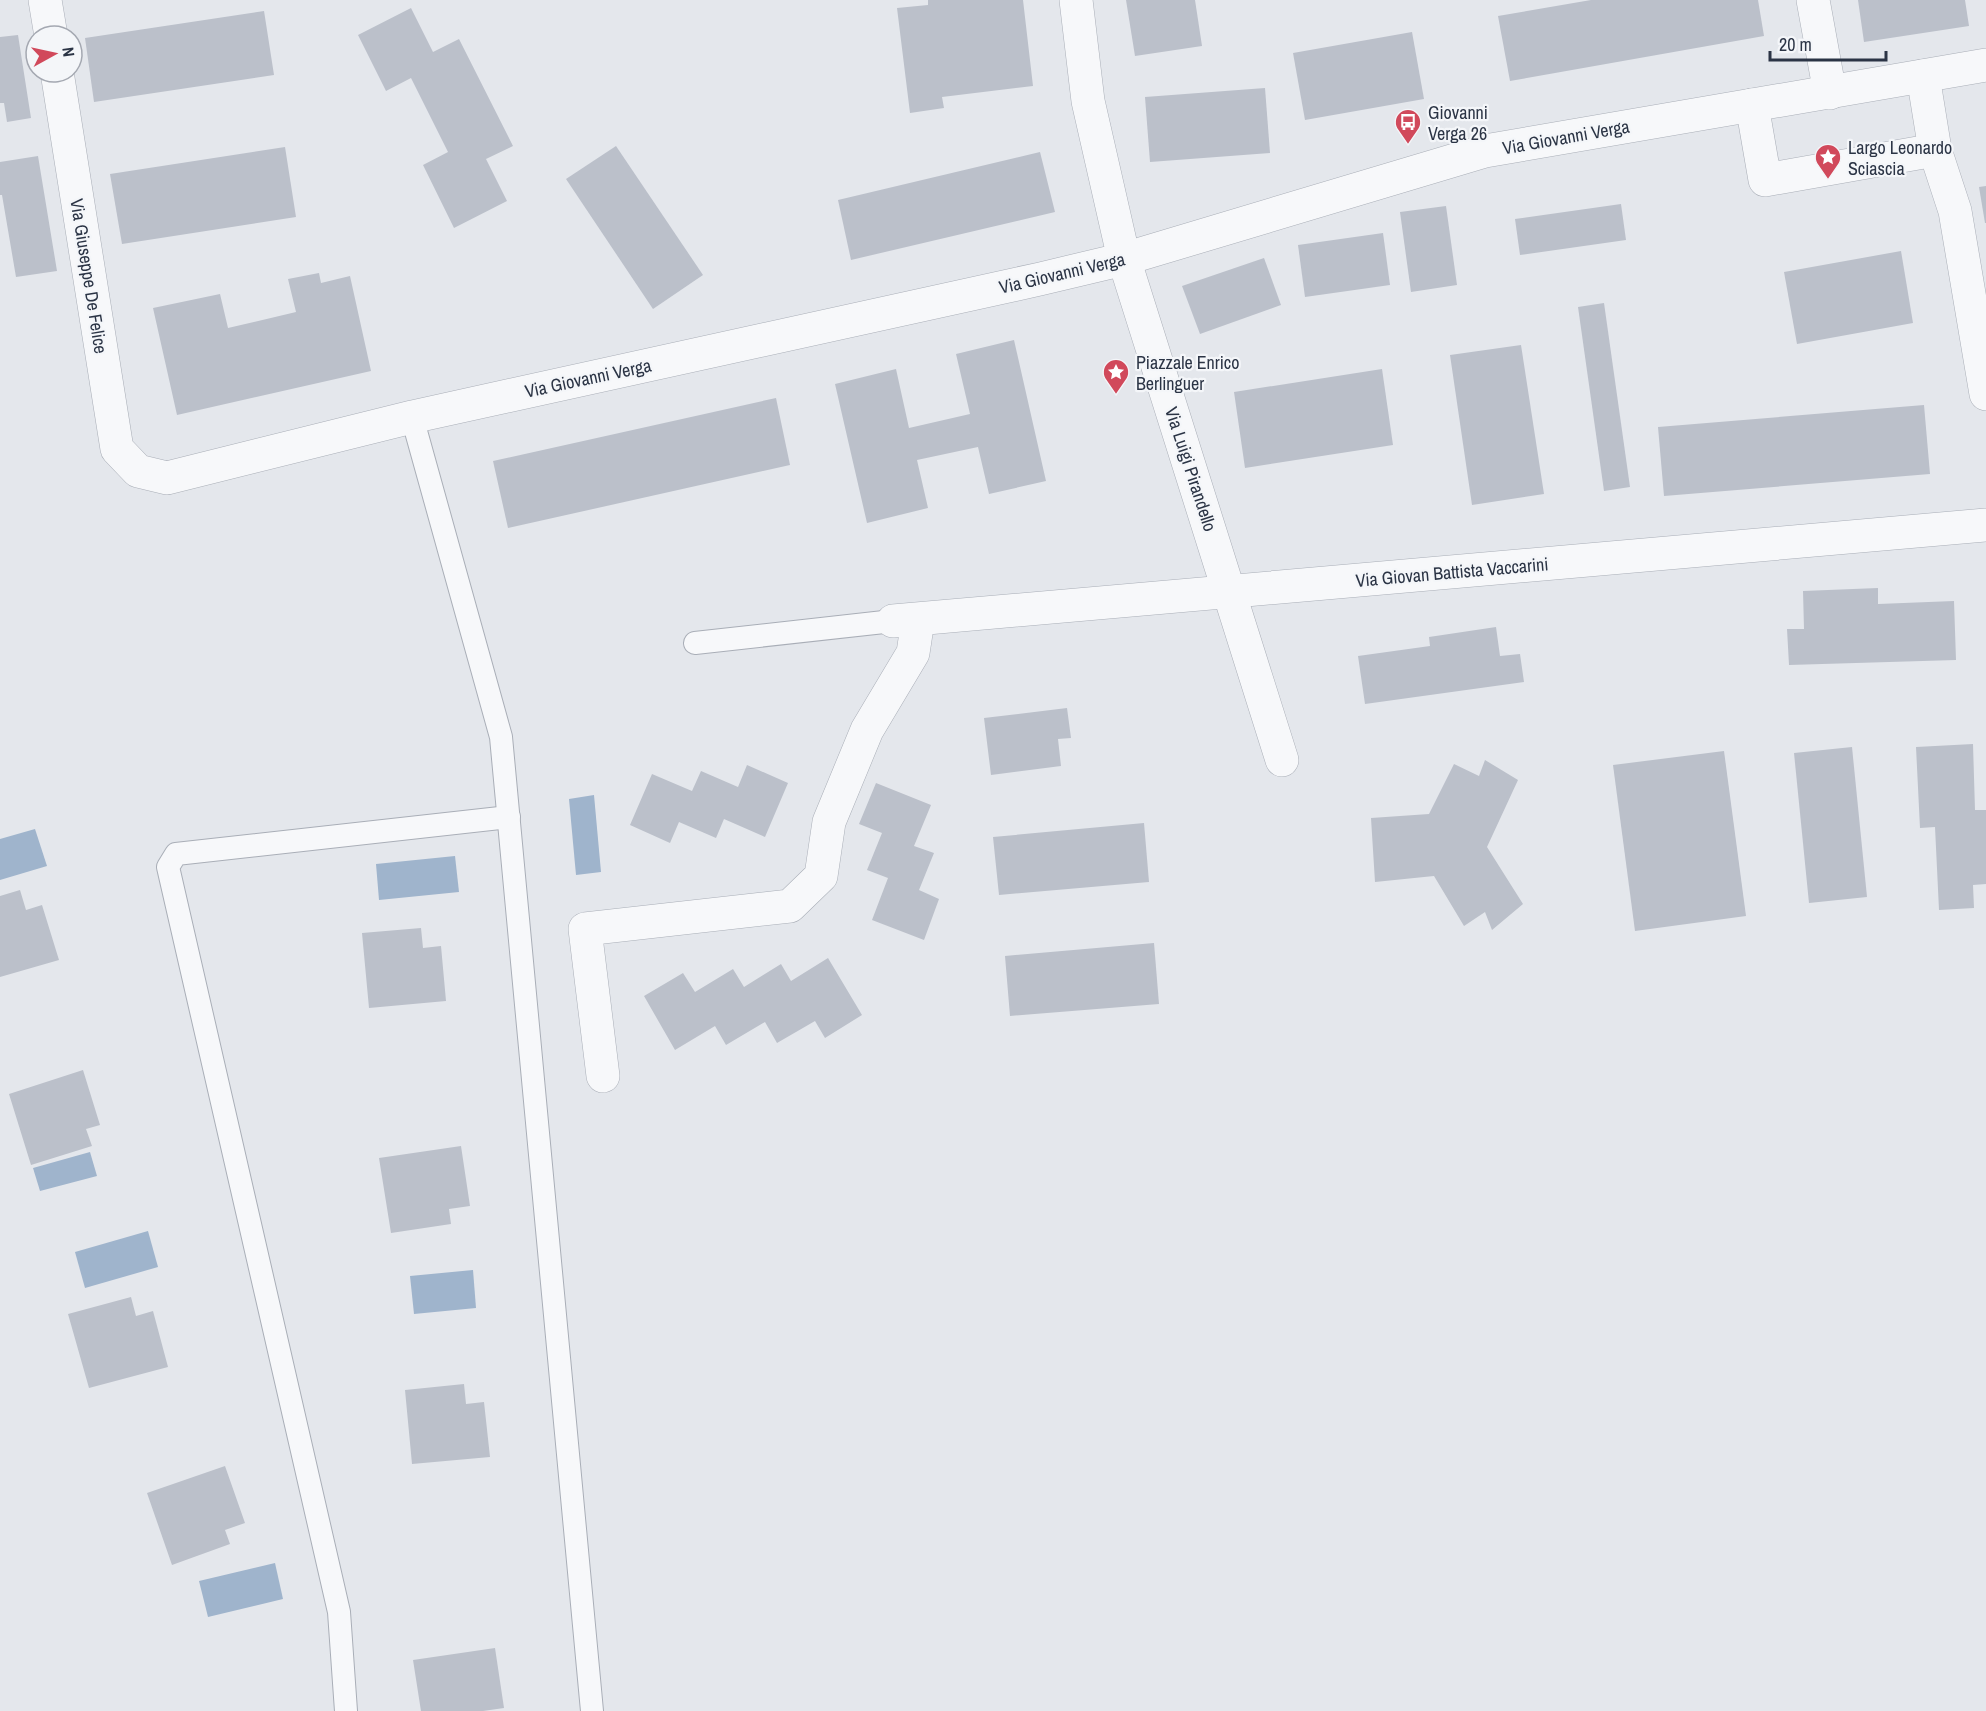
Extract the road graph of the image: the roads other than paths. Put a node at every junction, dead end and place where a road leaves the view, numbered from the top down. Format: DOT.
graph roads {
  1 [pos="45,0"];
  2 [pos="1076,0"];
  3 [pos="1813,0"];
  4 [pos="49,24"];
  5 [pos="1986,65"];
  6 [pos="1923,76"];
  7 [pos="59,84"];
  8 [pos="1830,93"];
  9 [pos="1752,105"];
  10 [pos="1935,150"];
  11 [pos="1124,259"];
  12 [pos="1978,294"];
  13 [pos="1986,394"];
  14 [pos="412,417"];
  15 [pos="138,471"];
  16 [pos="1986,525"];
  17 [pos="1229,592"];
  18 [pos="905,620"];
  19 [pos="695,643"];
  20 [pos="1282,760"];
  21 [pos="509,818"];
  22 [pos="603,1076"];
  23 [pos="346,1711"];
  24 [pos="592,1711"];
  1 -- 4 [label="street"];
  2 -- 11 [label="street, Via Luigi Pirandello"];
  3 -- 8 [label="street"];
  5 -- 6 [label="street, Via Giovanni Verga"];
  6 -- 8 [label="street, Via Giovanni Verga"];
  6 -- 10 [label="street"];
  7 -- 15 [label="street, Via Giuseppe De Felice"];
  8 -- 9 [label="street, Via Giovanni Verga"];
  9 -- 10 [label="street"];
  9 -- 11 [label="street, Via Giovanni Verga"];
  10 -- 12 [label="street"];
  11 -- 14 [label="street, Via Giovanni Verga"];
  11 -- 17 [label="street, Via Luigi Pirandello"];
  12 -- 13 [label="street"];
  14 -- 15 [label="street, Via Giovanni Verga"];
  14 -- 21 [label="lane"];
  16 -- 17 [label="street, Via Giovan Battista Vaccarini"];
  17 -- 18 [label="street, Via Giovan Battista Vaccarini"];
  17 -- 20 [label="street, Via Luigi Pirandello"];
  18 -- 19 [label="lane"];
  18 -- 22 [label="street"];
  21 -- 23 [label="lane"];
  21 -- 24 [label="lane"];
}
